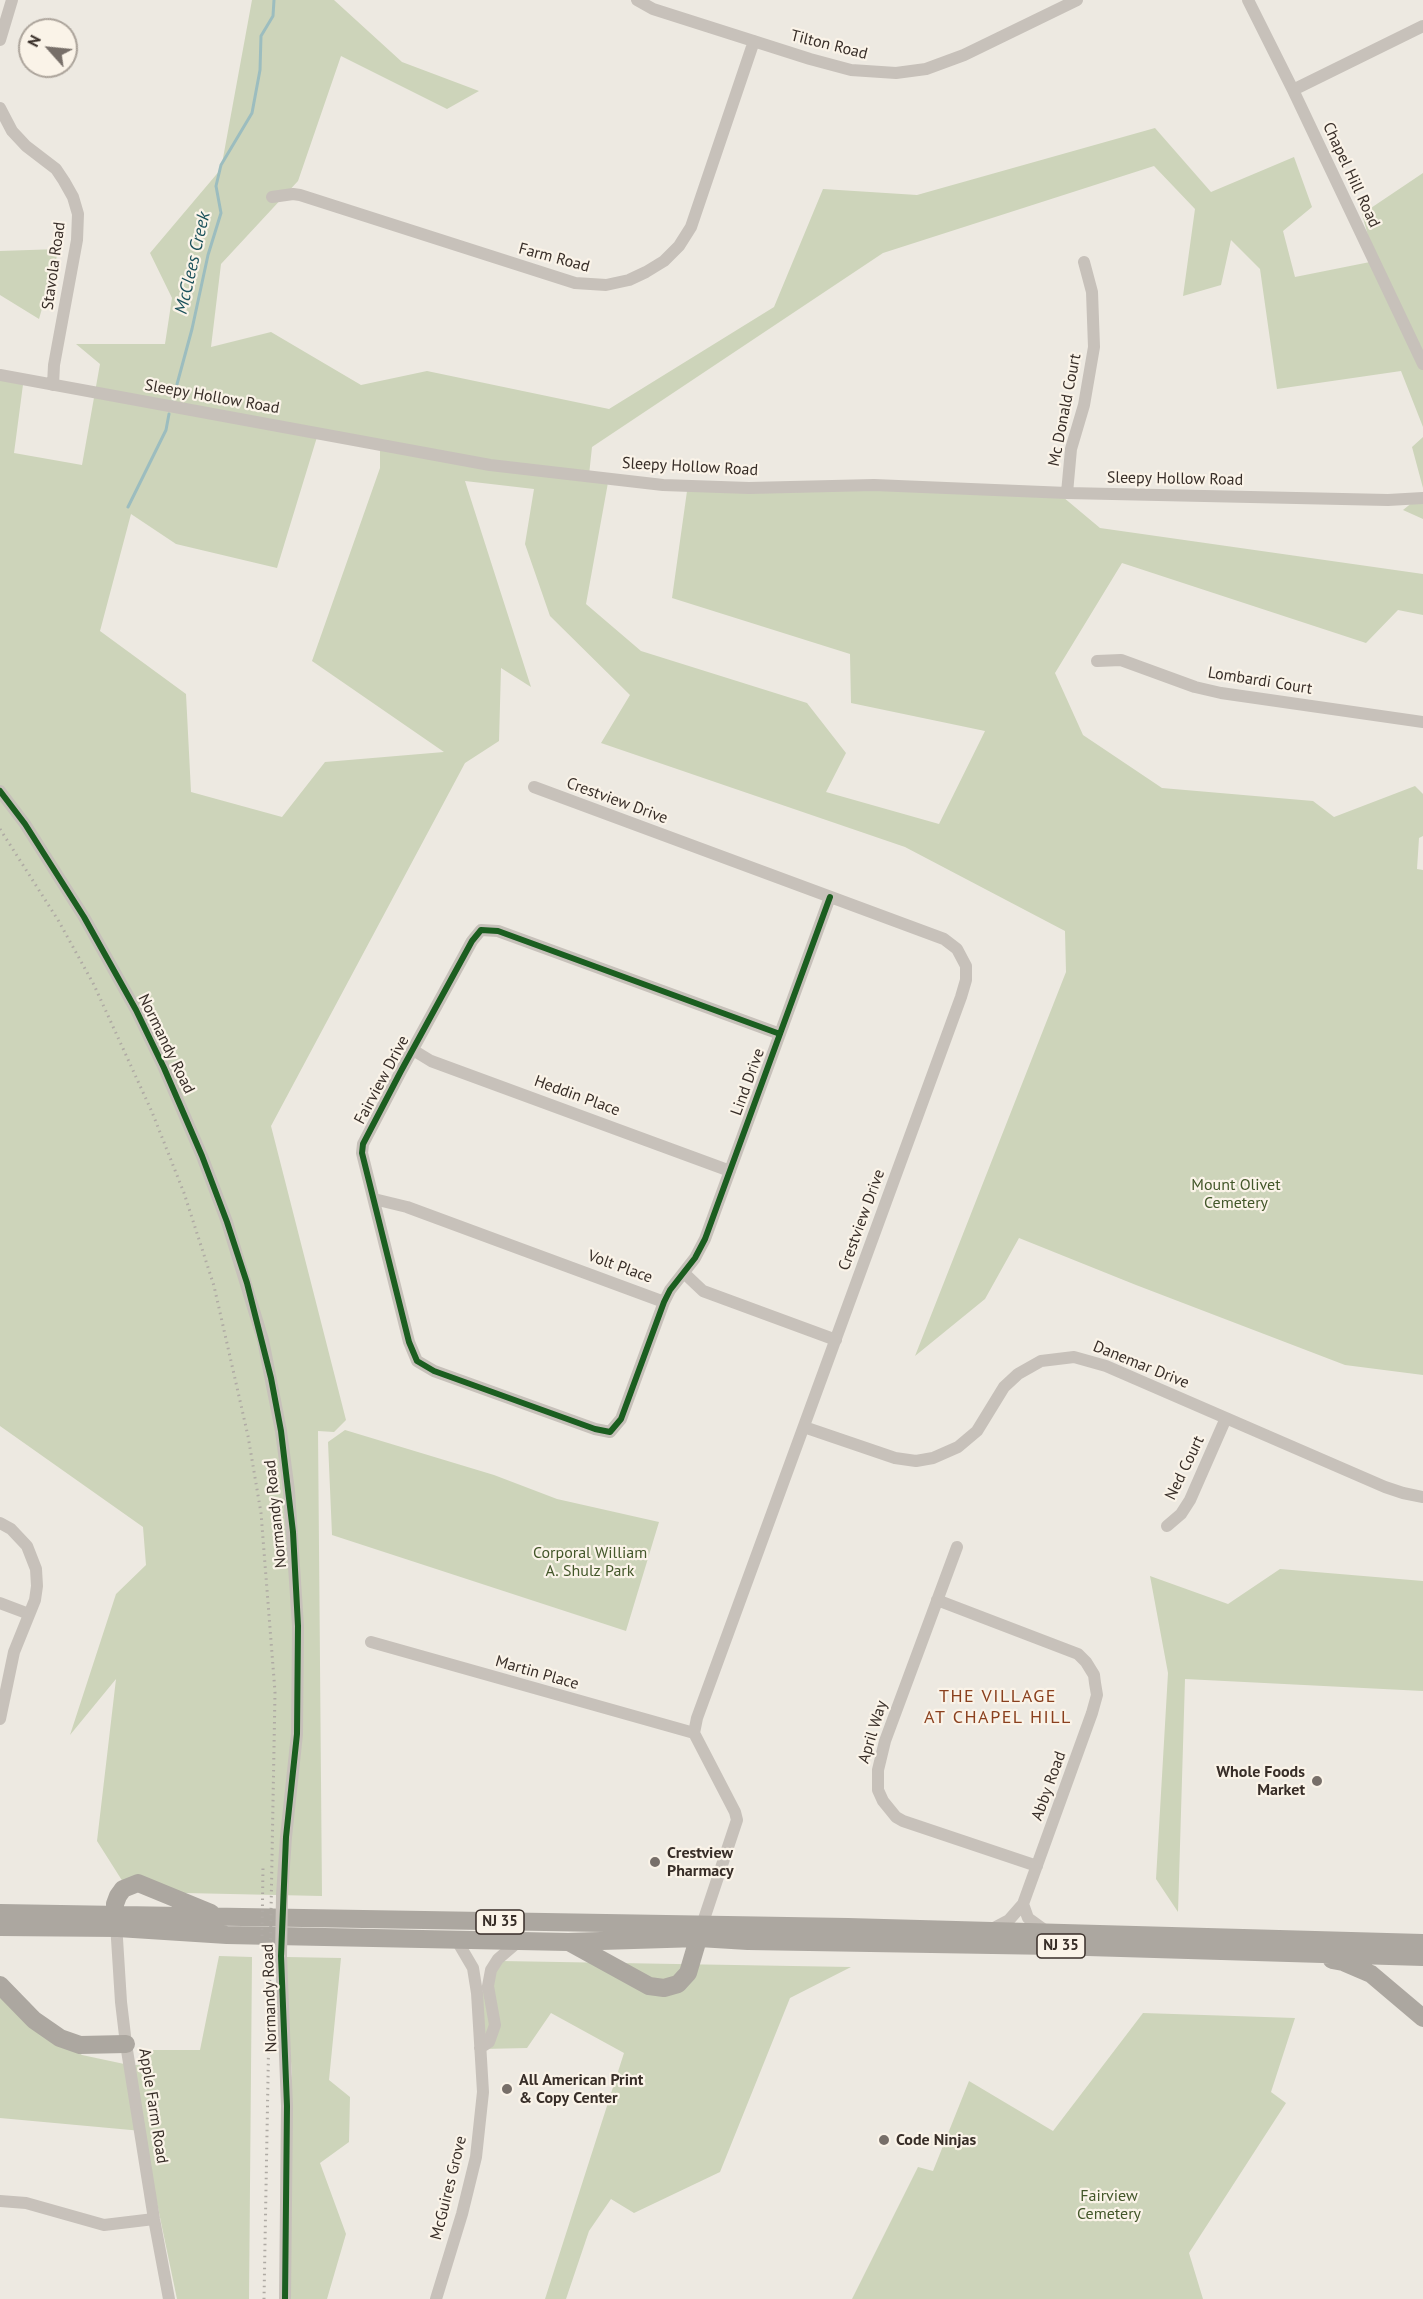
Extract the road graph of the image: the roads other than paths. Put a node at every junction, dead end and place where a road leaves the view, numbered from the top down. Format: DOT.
graph roads {
  1 [pos="12,0"];
  2 [pos="637,0"];
  3 [pos="1077,0"];
  4 [pos="1248,0"];
  5 [pos="1423,26"];
  6 [pos="0,40"];
  7 [pos="754,41"];
  8 [pos="1293,90"];
  9 [pos="0,108"];
  10 [pos="272,197"];
  11 [pos="1084,262"];
  12 [pos="1423,364"];
  13 [pos="0,375"];
  14 [pos="53,385"];
  15 [pos="1067,493"];
  16 [pos="1423,498"];
  17 [pos="1097,661"];
  18 [pos="1423,722"];
  19 [pos="534,787"];
  20 [pos="0,790"];
  21 [pos="830,897"];
  22 [pos="780,1034"];
  23 [pos="413,1050"];
  24 [pos="730,1171"];
  25 [pos="374,1199"];
  26 [pos="684,1273"];
  27 [pos="664,1302"];
  28 [pos="836,1340"];
  29 [pos="1226,1419"];
  30 [pos="804,1427"];
  31 [pos="1423,1497"];
  32 [pos="0,1523"];
  33 [pos="1167,1526"];
  34 [pos="957,1547"];
  35 [pos="937,1600"];
  36 [pos="0,1603"];
  37 [pos="29,1614"];
  38 [pos="371,1642"];
  39 [pos="2,1702"];
  40 [pos="0,1719"];
  41 [pos="694,1733"];
  42 [pos="1037,1866"];
  43 [pos="1023,1904"];
  44 [pos="0,1913"];
  45 [pos="233,1918"];
  46 [pos="116,1922"];
  47 [pos="0,1927"];
  48 [pos="701,1931"];
  49 [pos="987,1932"];
  50 [pos="1050,1933"];
  51 [pos="456,1940"];
  52 [pos="519,1941"];
  53 [pos="568,1942"];
  54 [pos="1423,1943"];
  55 [pos="1295,1952"];
  56 [pos="1423,1957"];
  57 [pos="0,1985"];
  58 [pos="1423,2018"];
  59 [pos="126,2044"];
  60 [pos="480,2048"];
  61 [pos="0,2201"];
  62 [pos="154,2219"];
  63 [pos="169,2299"];
  64 [pos="285,2299"];
  65 [pos="436,2299"];
  1 -- 6 [label="street"];
  2 -- 7 [label="street, Tilton Road"];
  3 -- 7 [label="street, Tilton Road"];
  4 -- 8 [label="street, Chapel Hill Road"];
  5 -- 8 [label="street"];
  7 -- 10 [label="street, Farm Road"];
  8 -- 12 [label="street, Chapel Hill Road"];
  9 -- 14 [label="street, Stavola Road"];
  11 -- 15 [label="street, Mc Donald Court"];
  13 -- 14 [label="street, Sleepy Hollow Road"];
  14 -- 15 [label="street, Sleepy Hollow Road"];
  15 -- 16 [label="street, Sleepy Hollow Road"];
  17 -- 18 [label="street, Lombardi Court"];
  19 -- 21 [label="street, Crestview Drive"];
  20 -- 64 [label="street, Normandy Road, bridge"];
  21 -- 22 [label="street, Lind Drive"];
  21 -- 28 [label="street, Crestview Drive"];
  22 -- 23 [label="street, Fairview Drive"];
  22 -- 24 [label="street, Lind Drive"];
  23 -- 24 [label="street, Heddin Place"];
  23 -- 25 [label="street, Fairview Drive"];
  24 -- 26 [label="street, Lind Drive"];
  25 -- 27 [label="street, Volt Place"];
  25 -- 27 [label="street, Fairview Drive"];
  26 -- 27 [label="street, Volt Place"];
  26 -- 28 [label="street"];
  28 -- 30 [label="street, Crestview Drive"];
  29 -- 30 [label="street, Danemar Drive"];
  29 -- 31 [label="street, Danemar Drive"];
  29 -- 33 [label="street, Ned Court"];
  30 -- 41 [label="street, Crestview Drive"];
  32 -- 37 [label="street"];
  34 -- 35 [label="street, April Way"];
  35 -- 42 [label="street, Abby Road"];
  35 -- 42 [label="street, April Way"];
  36 -- 37 [label="street"];
  37 -- 39 [label="street"];
  38 -- 41 [label="street, Martin Place"];
  39 -- 40 [label="street"];
  41 -- 48 [label="street"];
  42 -- 43 [label="street, Abby Road"];
  43 -- 49 [label="street, Abby Road"];
  43 -- 50 [label="street"];
  44 -- 46 [label="highway, NJ 35"];
  45 -- 46 [label="highway, NJ 35"];
  45 -- 46 [label="highway"];
  45 -- 48 [label="highway, NJ 35"];
  46 -- 47 [label="highway, NJ 35"];
  46 -- 51 [label="highway, NJ 35"];
  46 -- 59 [label="street, Apple Farm Road"];
  48 -- 49 [label="highway, NJ 35"];
  48 -- 53 [label="highway, NJ 35"];
  48 -- 53 [label="highway"];
  48 -- 55 [label="highway, NJ 35"];
  49 -- 50 [label="highway, NJ 35"];
  50 -- 54 [label="highway, NJ 35"];
  51 -- 52 [label="highway, NJ 35"];
  51 -- 60 [label="street, McGuires Grove"];
  52 -- 53 [label="highway, NJ 35"];
  52 -- 60 [label="street"];
  55 -- 56 [label="highway, NJ 35"];
  55 -- 58 [label="highway"];
  57 -- 59 [label="highway"];
  59 -- 62 [label="street, Apple Farm Road"];
  60 -- 65 [label="street, McGuires Grove"];
  61 -- 62 [label="street"];
  62 -- 63 [label="street, Apple Farm Road"];
}
